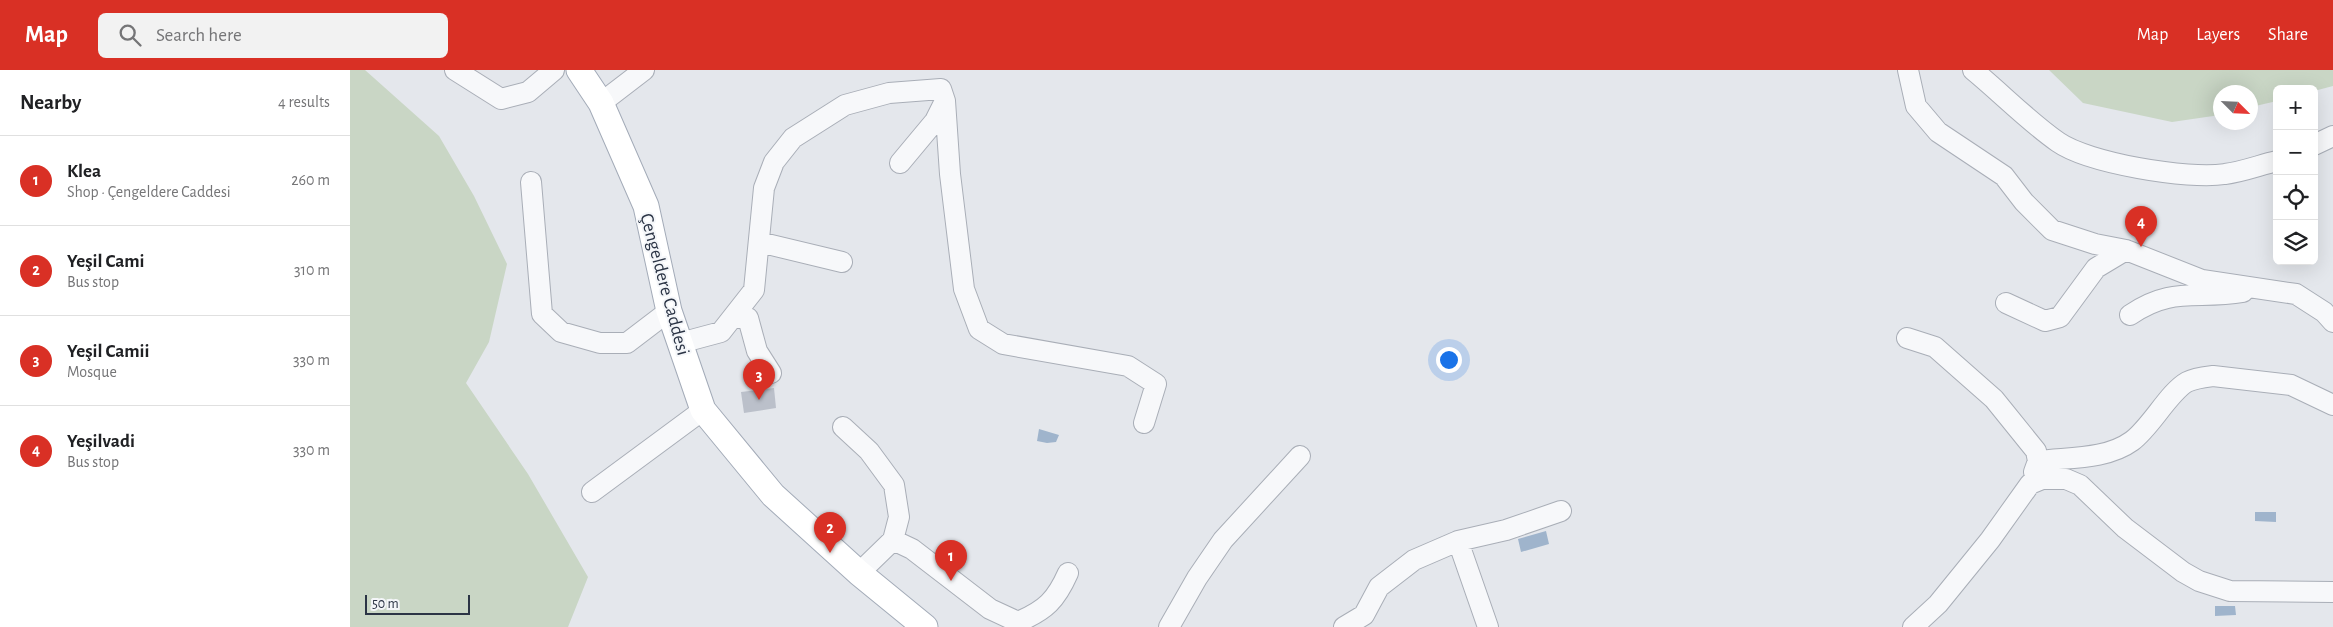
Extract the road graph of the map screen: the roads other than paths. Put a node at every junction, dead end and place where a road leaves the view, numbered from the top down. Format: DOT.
graph roads {
  1 [pos="455,70"];
  2 [pos="554,70"];
  3 [pos="579,70"];
  4 [pos="644,70"];
  5 [pos="1908,70"];
  6 [pos="1973,70"];
  7 [pos="945,101"];
  8 [pos="601,103"];
  9 [pos="2333,136"];
  10 [pos="2318,143"];
  11 [pos="2273,162"];
  12 [pos="900,163"];
  13 [pos="531,182"];
  14 [pos="759,242"];
  15 [pos="2126,250"];
  16 [pos="842,262"];
  17 [pos="2265,289"];
  18 [pos="2006,303"];
  19 [pos="669,311"];
  20 [pos="2130,316"];
  21 [pos="733,318"];
  22 [pos="2333,322"];
  23 [pos="1907,338"];
  24 [pos="680,343"];
  25 [pos="771,373"];
  26 [pos="2333,405"];
  27 [pos="703,410"];
  28 [pos="1144,423"];
  29 [pos="843,426"];
  30 [pos="1300,456"];
  31 [pos="2038,460"];
  32 [pos="2030,484"];
  33 [pos="592,492"];
  34 [pos="1561,511"];
  35 [pos="893,540"];
  36 [pos="1458,541"];
  37 [pos="859,573"];
  38 [pos="1068,573"];
  39 [pos="2333,592"];
  40 [pos="1369,621"];
  41 [pos="1016,624"];
  42 [pos="925,627"];
  43 [pos="1169,627"];
  44 [pos="1344,627"];
  45 [pos="1488,627"];
  46 [pos="1914,627"];
  1 -- 2 [label="street"];
  3 -- 8 [label="main road, Çengeldere Caddesi"];
  4 -- 8 [label="street"];
  5 -- 15 [label="street"];
  6 -- 11 [label="street"];
  7 -- 12 [label="street"];
  7 -- 14 [label="street"];
  7 -- 28 [label="street"];
  8 -- 19 [label="main road, Çengeldere Caddesi"];
  9 -- 10 [label="street"];
  13 -- 19 [label="street"];
  14 -- 16 [label="street"];
  14 -- 21 [label="street"];
  15 -- 17 [label="street"];
  15 -- 18 [label="street"];
  17 -- 20 [label="street"];
  17 -- 22 [label="street"];
  19 -- 24 [label="main road, Çengeldere Caddesi"];
  21 -- 24 [label="street"];
  21 -- 25 [label="street"];
  23 -- 31 [label="street"];
  24 -- 27 [label="main road, Çengeldere Caddesi"];
  26 -- 31 [label="street"];
  27 -- 33 [label="street"];
  27 -- 37 [label="main road, Çengeldere Caddesi"];
  29 -- 35 [label="street"];
  30 -- 43 [label="street"];
  31 -- 32 [label="street"];
  32 -- 39 [label="street"];
  32 -- 46 [label="street"];
  34 -- 36 [label="street"];
  35 -- 37 [label="street"];
  35 -- 41 [label="street"];
  36 -- 40 [label="street"];
  36 -- 45 [label="street"];
  37 -- 42 [label="main road, Çengeldere Caddesi"];
  38 -- 41 [label="street"];
  40 -- 44 [label="street"];
}
